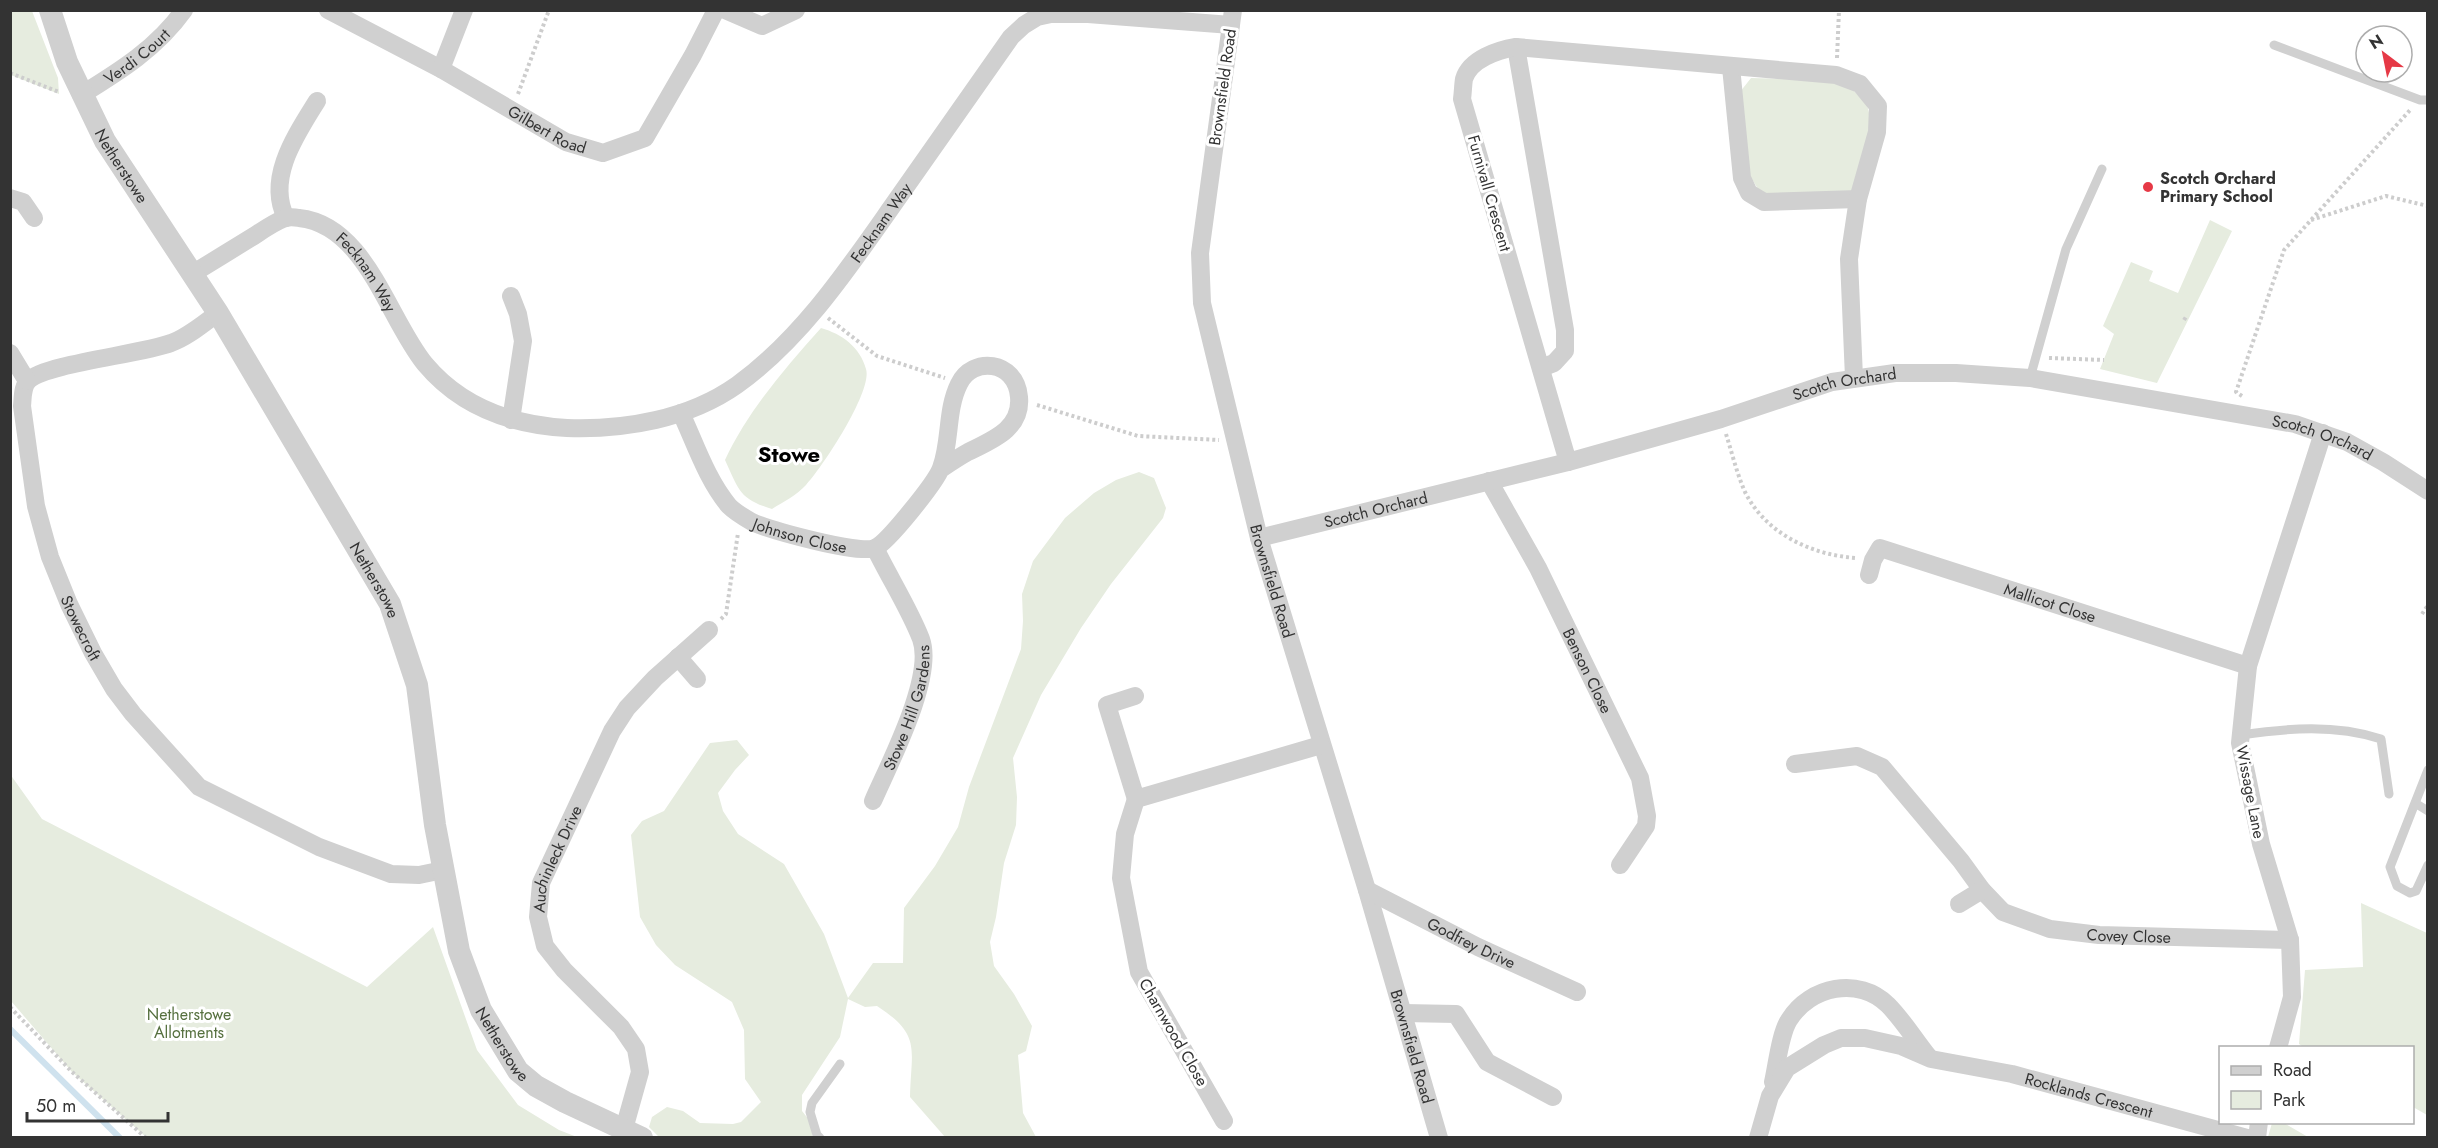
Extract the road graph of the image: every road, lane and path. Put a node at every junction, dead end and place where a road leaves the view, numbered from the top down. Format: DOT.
graph roads {
  1 [pos="50,10"];
  2 [pos="184,10"];
  3 [pos="328,10"];
  4 [pos="464,10"];
  5 [pos="549,10"];
  6 [pos="716,10"];
  7 [pos="725,10"];
  8 [pos="796,10"];
  9 [pos="1839,10"];
  10 [pos="1232,18"];
  11 [pos="2274,45"];
  12 [pos="1516,47"];
  13 [pos="1731,67"];
  14 [pos="441,69"];
  15 [pos="10,73"];
  16 [pos="1836,75"];
  17 [pos="83,99"];
  18 [pos="2424,100"];
  19 [pos="316,101"];
  20 [pos="512,111"];
  21 [pos="2102,169"];
  22 [pos="10,198"];
  23 [pos="1858,199"];
  24 [pos="2427,206"];
  25 [pos="34,218"];
  26 [pos="286,218"];
  27 [pos="2310,220"];
  28 [pos="192,274"];
  29 [pos="511,296"];
  30 [pos="816,308"];
  31 [pos="218,314"];
  32 [pos="10,353"];
  33 [pos="2037,357"];
  34 [pos="2104,360"];
  35 [pos="1541,368"];
  36 [pos="1854,378"];
  37 [pos="2030,378"];
  38 [pos="27,381"];
  39 [pos="959,382"];
  40 [pos="2245,398"];
  41 [pos="1019,399"];
  42 [pos="681,413"];
  43 [pos="1721,419"];
  44 [pos="512,420"];
  45 [pos="2323,433"];
  46 [pos="1235,440"];
  47 [pos="1568,462"];
  48 [pos="941,469"];
  49 [pos="1489,481"];
  50 [pos="2427,491"];
  51 [pos="741,514"];
  52 [pos="1259,538"];
  53 [pos="875,548"];
  54 [pos="1871,567"];
  55 [pos="2427,606"];
  56 [pos="2421,614"];
  57 [pos="709,630"];
  58 [pos="678,657"];
  59 [pos="2248,666"];
  60 [pos="697,679"];
  61 [pos="1135,696"];
  62 [pos="2241,735"];
  63 [pos="1321,745"];
  64 [pos="1795,764"];
  65 [pos="2427,771"];
  66 [pos="2389,794"];
  67 [pos="1136,799"];
  68 [pos="873,801"];
  69 [pos="2415,803"];
  70 [pos="2427,811"];
  71 [pos="1620,865"];
  72 [pos="2427,865"];
  73 [pos="444,870"];
  74 [pos="1367,890"];
  75 [pos="1982,890"];
  76 [pos="1959,903"];
  77 [pos="2290,940"];
  78 [pos="1577,992"];
  79 [pos="10,1007"];
  80 [pos="1403,1013"];
  81 [pos="2278,1046"];
  82 [pos="1931,1059"];
  83 [pos="840,1064"];
  84 [pos="1770,1096"];
  85 [pos="1553,1097"];
  86 [pos="1224,1121"];
  87 [pos="633,1133"];
  88 [pos="146,1137"];
  89 [pos="816,1137"];
  90 [pos="1439,1137"];
  91 [pos="1758,1137"];
  92 [pos="2247,1137"];
  1 -- 17 [label="street, Netherstowe"];
  2 -- 17 [label="street, Verdi Court"];
  3 -- 14 [label="street, Gilbert Road"];
  4 -- 14 [label="street"];
  5 -- 20 [label="path"];
  6 -- 20 [label="street, Gilbert Road"];
  7 -- 8 [label="street"];
  9 -- 16 [label="path"];
  10 -- 30 [label="street, Fecknam Way"];
  10 -- 46 [label="street, Brownsfield Road"];
  11 -- 18 [label="lane"];
  12 -- 13 [label="street, Furnivall Crescent"];
  12 -- 35 [label="street"];
  12 -- 35 [label="street, Furnivall Crescent"];
  13 -- 16 [label="street, Furnivall Crescent"];
  13 -- 23 [label="street"];
  14 -- 20 [label="street, Gilbert Road"];
  15 -- 17 [label="path"];
  16 -- 23 [label="street, Furnivall Crescent"];
  17 -- 28 [label="street, Netherstowe"];
  18 -- 27 [label="path"];
  19 -- 26 [label="street"];
  21 -- 33 [label="lane"];
  22 -- 25 [label="street"];
  23 -- 36 [label="street, Furnivall Crescent"];
  24 -- 27 [label="path"];
  26 -- 28 [label="street"];
  26 -- 44 [label="street, Fecknam Way"];
  27 -- 40 [label="path"];
  28 -- 31 [label="street, Netherstowe"];
  29 -- 44 [label="street"];
  30 -- 39 [label="path"];
  30 -- 42 [label="street, Fecknam Way"];
  31 -- 38 [label="street"];
  31 -- 73 [label="street, Netherstowe"];
  32 -- 38 [label="street"];
  33 -- 34 [label="path"];
  33 -- 37 [label="lane"];
  35 -- 47 [label="street, Furnivall Crescent"];
  36 -- 37 [label="street, Scotch Orchard"];
  36 -- 43 [label="street, Scotch Orchard"];
  37 -- 45 [label="street, Scotch Orchard"];
  38 -- 73 [label="street, Stowecroft"];
  39 -- 41 [label="street"];
  39 -- 48 [label="street"];
  41 -- 46 [label="path"];
  41 -- 48 [label="street"];
  42 -- 44 [label="street, Fecknam Way"];
  42 -- 51 [label="street, Johnson Close"];
  43 -- 47 [label="street, Scotch Orchard"];
  43 -- 54 [label="path"];
  45 -- 50 [label="street, Scotch Orchard"];
  45 -- 59 [label="street, Wissage Lane"];
  46 -- 52 [label="street, Brownsfield Road"];
  47 -- 49 [label="street, Scotch Orchard"];
  48 -- 53 [label="street"];
  49 -- 52 [label="street, Scotch Orchard"];
  49 -- 71 [label="street, Benson Close"];
  51 -- 53 [label="street, Johnson Close"];
  51 -- 57 [label="path"];
  52 -- 63 [label="street, Brownsfield Road"];
  53 -- 68 [label="street, Stowe Hill Gardens"];
  54 -- 59 [label="street, Mallicot Close"];
  55 -- 56 [label="path"];
  57 -- 58 [label="street, Auchinleck Drive"];
  58 -- 60 [label="street"];
  58 -- 87 [label="street, Auchinleck Drive"];
  59 -- 62 [label="street, Wissage Lane"];
  61 -- 67 [label="street"];
  62 -- 66 [label="lane"];
  62 -- 77 [label="street, Wissage Lane"];
  63 -- 67 [label="street"];
  63 -- 74 [label="street, Brownsfield Road"];
  64 -- 75 [label="street, Covey Close"];
  65 -- 69 [label="lane"];
  67 -- 86 [label="street, Charnwood Close"];
  69 -- 70 [label="lane"];
  69 -- 72 [label="lane"];
  73 -- 87 [label="street, Netherstowe"];
  74 -- 78 [label="street, Godfrey Drive"];
  74 -- 80 [label="street, Brownsfield Road"];
  75 -- 76 [label="street"];
  75 -- 77 [label="street, Covey Close"];
  77 -- 81 [label="street, Wissage Lane"];
  79 -- 88 [label="path"];
  80 -- 85 [label="street"];
  80 -- 90 [label="street, Brownsfield Road"];
  82 -- 84 [label="street, Rocklands Crescent"];
  82 -- 84 [label="street, Rocklands Crescent"];
  82 -- 92 [label="street, Rocklands Crescent"];
  83 -- 89 [label="lane"];
  84 -- 91 [label="street, Rocklands Crescent"];
}
